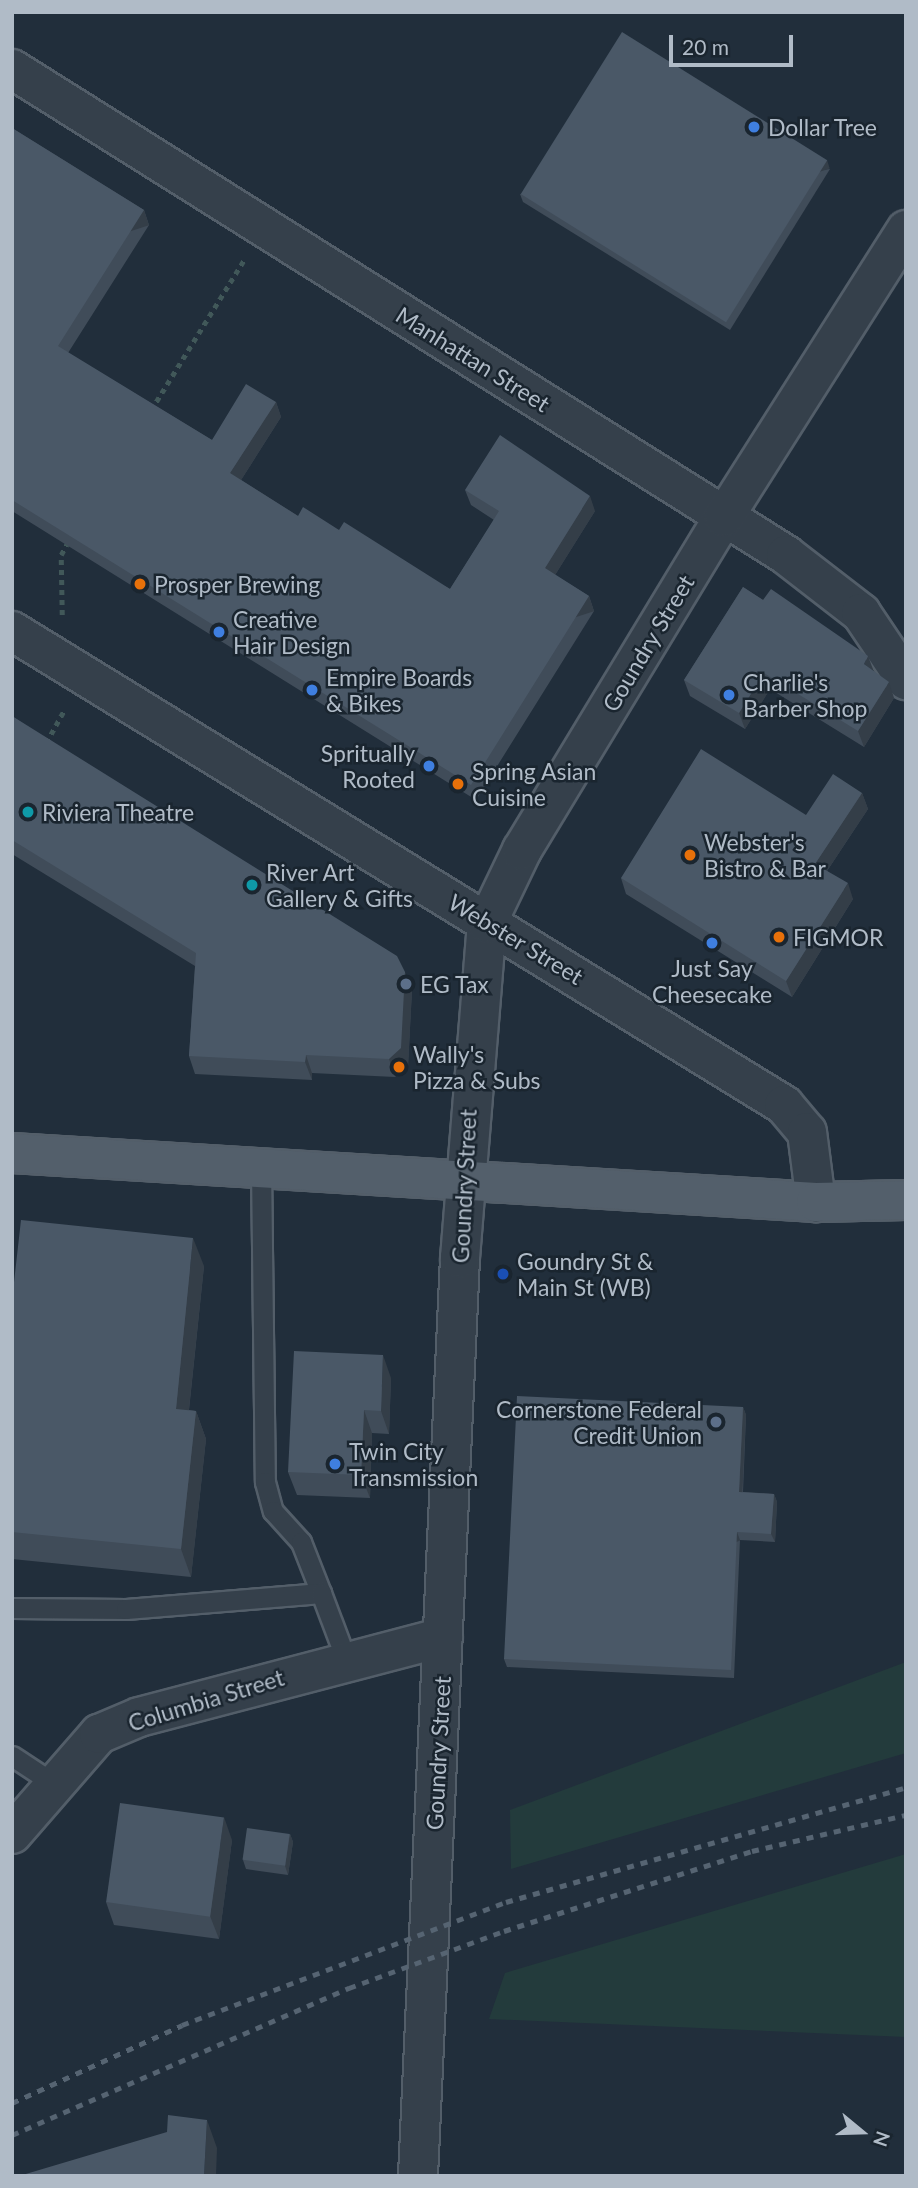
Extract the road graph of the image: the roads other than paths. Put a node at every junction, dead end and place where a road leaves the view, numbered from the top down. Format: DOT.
graph roads {
  1 [pos="12,69"];
  2 [pos="906,230"];
  3 [pos="724,517"];
  4 [pos="12,631"];
  5 [pos="906,680"];
  6 [pos="487,923"];
  7 [pos="12,1153"];
  8 [pos="261,1166"];
  9 [pos="464,1179"];
  10 [pos="906,1200"];
  11 [pos="816,1202"];
  12 [pos="321,1593"];
  13 [pos="12,1608"];
  14 [pos="443,1637"];
  15 [pos="346,1659"];
  16 [pos="12,1756"];
  17 [pos="53,1783"];
  18 [pos="12,1834"];
  19 [pos="418,2176"];
  1 -- 3 [label="street, Manhattan Street"];
  2 -- 3 [label="street, Goundry Street"];
  3 -- 5 [label="street, Manhattan Street"];
  3 -- 6 [label="street, Goundry Street"];
  4 -- 6 [label="street, Webster Street"];
  6 -- 9 [label="street, Goundry Street"];
  6 -- 11 [label="street, Webster Street"];
  7 -- 8 [label="main road"];
  8 -- 9 [label="main road"];
  8 -- 12 [label="lane"];
  9 -- 11 [label="main road"];
  9 -- 14 [label="street, Goundry Street"];
  10 -- 11 [label="main road"];
  12 -- 13 [label="lane"];
  12 -- 15 [label="lane"];
  14 -- 15 [label="street, Columbia Street"];
  14 -- 19 [label="street, Goundry Street"];
  15 -- 17 [label="street, Columbia Street"];
  16 -- 17 [label="lane"];
  17 -- 18 [label="street, Columbia Street"];
}
